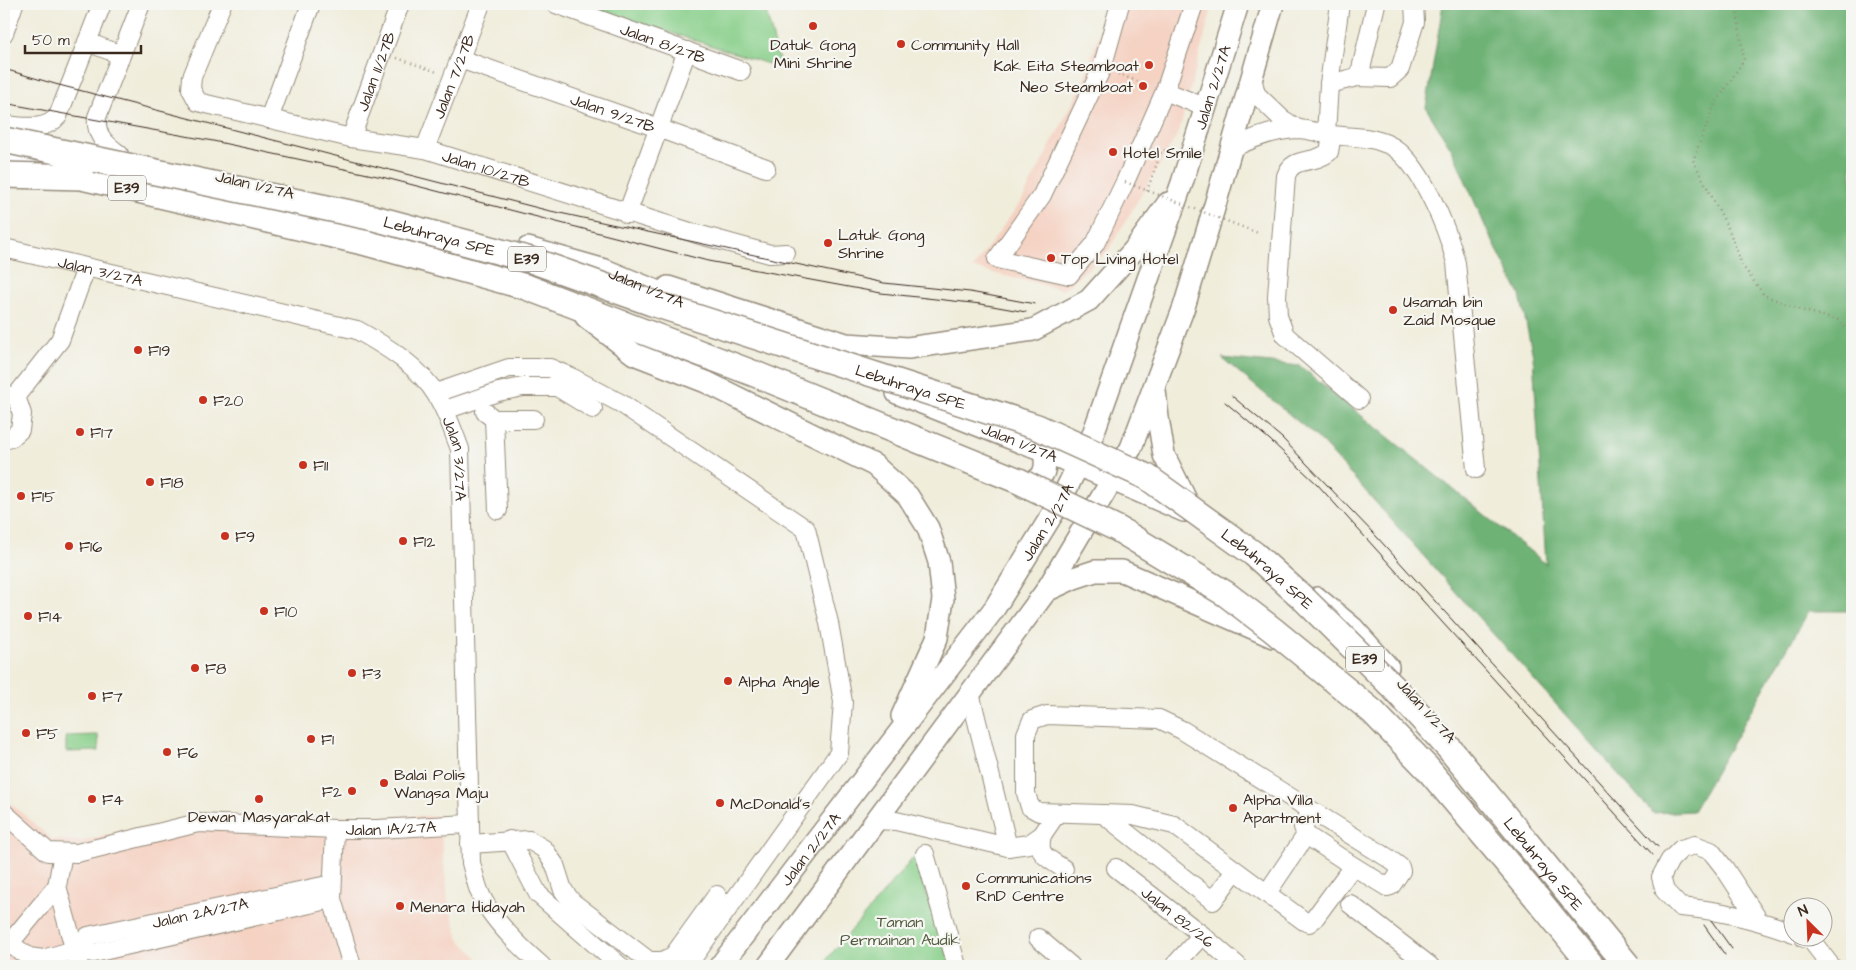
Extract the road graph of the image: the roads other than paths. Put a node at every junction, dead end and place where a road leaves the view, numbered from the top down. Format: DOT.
graph roads {
  1 [pos="14,4"];
  2 [pos="102,4"];
  3 [pos="141,4"];
  4 [pos="222,4"];
  5 [pos="311,4"];
  6 [pos="400,4"];
  7 [pos="481,4"];
  8 [pos="556,4"];
  9 [pos="1120,4"];
  10 [pos="1194,4"];
  11 [pos="1230,4"];
  12 [pos="1238,4"];
  13 [pos="1273,4"];
  14 [pos="1340,4"];
  15 [pos="1376,4"];
  16 [pos="1414,4"];
  17 [pos="4,33"];
  18 [pos="87,42"];
  19 [pos="1224,42"];
  20 [pos="687,51"];
  21 [pos="121,55"];
  22 [pos="460,59"];
  23 [pos="741,71"];
  24 [pos="1252,77"];
  25 [pos="1357,77"];
  26 [pos="1329,84"];
  27 [pos="1165,91"];
  28 [pos="1204,107"];
  29 [pos="269,119"];
  30 [pos="4,126"];
  31 [pos="658,128"];
  32 [pos="1298,129"];
  33 [pos="1329,134"];
  34 [pos="351,138"];
  35 [pos="4,140"];
  36 [pos="426,149"];
  37 [pos="1231,150"];
  38 [pos="119,154"];
  39 [pos="4,159"];
  40 [pos="766,168"];
  41 [pos="4,170"];
  42 [pos="4,175"];
  43 [pos="82,177"];
  44 [pos="1182,183"];
  45 [pos="627,214"];
  46 [pos="4,248"];
  47 [pos="786,253"];
  48 [pos="86,268"];
  49 [pos="605,270"];
  50 [pos="586,318"];
  51 [pos="1155,384"];
  52 [pos="436,394"];
  53 [pos="10,396"];
  54 [pos="483,397"];
  55 [pos="1359,399"];
  56 [pos="593,409"];
  57 [pos="445,410"];
  58 [pos="494,418"];
  59 [pos="534,419"];
  60 [pos="4,440"];
  61 [pos="1044,451"];
  62 [pos="1078,465"];
  63 [pos="1476,469"];
  64 [pos="1112,480"];
  65 [pos="1024,488"];
  66 [pos="1060,502"];
  67 [pos="498,510"];
  68 [pos="1193,515"];
  69 [pos="1090,517"];
  70 [pos="1046,591"];
  71 [pos="1330,663"];
  72 [pos="970,693"];
  73 [pos="892,742"];
  74 [pos="1311,811"];
  75 [pos="4,813"];
  76 [pos="1057,813"];
  77 [pos="1103,814"];
  78 [pos="875,820"];
  79 [pos="469,824"];
  80 [pos="335,829"];
  81 [pos="1042,835"];
  82 [pos="1306,835"];
  83 [pos="510,840"];
  84 [pos="470,844"];
  85 [pos="1008,847"];
  86 [pos="62,853"];
  87 [pos="925,854"];
  88 [pos="1354,866"];
  89 [pos="1116,868"];
  90 [pos="1064,869"];
  91 [pos="1235,871"];
  92 [pos="57,886"];
  93 [pos="332,892"];
  94 [pos="1267,893"];
  95 [pos="717,895"];
  96 [pos="1350,904"];
  97 [pos="1759,921"];
  98 [pos="1784,930"];
  99 [pos="1202,934"];
  100 [pos="1038,938"];
  101 [pos="6,942"];
  102 [pos="1817,948"];
  103 [pos="76,958"];
  104 [pos="352,966"];
  105 [pos="542,966"];
  106 [pos="620,966"];
  107 [pos="687,966"];
  108 [pos="720,966"];
  109 [pos="768,966"];
  110 [pos="957,966"];
  111 [pos="1071,966"];
  112 [pos="1174,966"];
  113 [pos="1238,966"];
  114 [pos="1430,966"];
  115 [pos="1583,966"];
  116 [pos="1592,966"];
  117 [pos="1628,966"];
  118 [pos="1638,966"];
  119 [pos="1831,966"];
  1 -- 17 [label="street"];
  2 -- 18 [label="street"];
  3 -- 21 [label="street"];
  4 -- 29 [label="street, Jalan 10/27B"];
  5 -- 29 [label="street"];
  6 -- 34 [label="street, Jalan 11/27B"];
  7 -- 22 [label="street, Jalan 7/27B"];
  8 -- 20 [label="street, Jalan 8/27B"];
  9 -- 27 [label="street"];
  10 -- 27 [label="street"];
  11 -- 19 [label="main road"];
  12 -- 19 [label="main road, Jalan 2/27A"];
  13 -- 24 [label="main road"];
  14 -- 26 [label="street"];
  15 -- 25 [label="street"];
  16 -- 25 [label="street"];
  18 -- 21 [label="street"];
  18 -- 30 [label="street"];
  19 -- 28 [label="main road, Jalan 2/27A"];
  20 -- 23 [label="street, Jalan 8/27B"];
  20 -- 31 [label="street"];
  21 -- 38 [label="street"];
  22 -- 31 [label="street, Jalan 9/27B"];
  22 -- 36 [label="street, Jalan 7/27B"];
  24 -- 32 [label="street"];
  24 -- 37 [label="main road"];
  25 -- 26 [label="street"];
  26 -- 33 [label="street"];
  27 -- 28 [label="street"];
  28 -- 44 [label="main road, Jalan 2/27A"];
  29 -- 34 [label="street, Jalan 10/27B"];
  30 -- 38 [label="main road, Jalan 1/27A"];
  31 -- 40 [label="street, Jalan 9/27B"];
  31 -- 45 [label="street"];
  32 -- 33 [label="street"];
  32 -- 37 [label="street"];
  33 -- 55 [label="street"];
  33 -- 63 [label="street"];
  34 -- 36 [label="street, Jalan 10/27B"];
  35 -- 117 [label="highway, Lebuhraya SPE / E39, bridge"];
  36 -- 45 [label="street, Jalan 10/27B"];
  37 -- 51 [label="main road"];
  38 -- 49 [label="main road, Jalan 1/27A"];
  39 -- 43 [label="highway, Lebuhraya SPE / E39, bridge"];
  41 -- 50 [label="main road"];
  42 -- 43 [label="highway, bridge"];
  43 -- 116 [label="highway, Lebuhraya SPE / E39, bridge"];
  44 -- 49 [label="main road"];
  44 -- 62 [label="main road, Jalan 2/27A"];
  45 -- 47 [label="street, Jalan 10/27B"];
  46 -- 48 [label="street, Jalan 3/27A"];
  48 -- 52 [label="street, Jalan 3/27A"];
  48 -- 53 [label="street"];
  49 -- 61 [label="main road, Jalan 1/27A"];
  50 -- 65 [label="main road"];
  50 -- 73 [label="main road"];
  51 -- 64 [label="main road"];
  51 -- 68 [label="main road"];
  52 -- 57 [label="street, Jalan 3/27A"];
  52 -- 107 [label="street"];
  53 -- 60 [label="street"];
  54 -- 56 [label="street"];
  54 -- 57 [label="street"];
  54 -- 58 [label="street"];
  57 -- 79 [label="street, Jalan 3/27A"];
  58 -- 59 [label="street"];
  58 -- 67 [label="street"];
  61 -- 62 [label="main road, Jalan 1/27A"];
  61 -- 65 [label="main road"];
  62 -- 64 [label="main road, Jalan 1/27A"];
  62 -- 66 [label="main road, Jalan 2/27A"];
  64 -- 68 [label="main road, Jalan 1/27A"];
  64 -- 69 [label="main road"];
  65 -- 66 [label="main road"];
  66 -- 69 [label="main road"];
  66 -- 73 [label="main road, Jalan 2/27A"];
  68 -- 118 [label="main road, Jalan 1/27A"];
  69 -- 70 [label="main road"];
  69 -- 71 [label="main road"];
  70 -- 71 [label="main road"];
  70 -- 72 [label="main road"];
  71 -- 115 [label="main road"];
  72 -- 78 [label="main road"];
  72 -- 85 [label="street"];
  73 -- 108 [label="main road, Jalan 2/27A"];
  74 -- 76 [label="street"];
  74 -- 82 [label="street"];
  74 -- 88 [label="street"];
  75 -- 86 [label="street"];
  76 -- 77 [label="street"];
  76 -- 81 [label="street"];
  77 -- 91 [label="street"];
  77 -- 91 [label="street"];
  78 -- 85 [label="street"];
  78 -- 109 [label="main road"];
  79 -- 80 [label="street, Jalan 1A/27A"];
  79 -- 84 [label="street, Jalan 3/27A"];
  80 -- 86 [label="street"];
  80 -- 93 [label="street, Jalan 1A/27A"];
  81 -- 85 [label="street"];
  81 -- 90 [label="street"];
  82 -- 88 [label="street"];
  82 -- 94 [label="street"];
  83 -- 84 [label="street"];
  83 -- 95 [label="street"];
  83 -- 106 [label="street"];
  84 -- 105 [label="street, Jalan 3/27A"];
  86 -- 92 [label="street"];
  87 -- 110 [label="street"];
  88 -- 94 [label="street"];
  89 -- 99 [label="street, Jalan 82/26"];
  91 -- 94 [label="street"];
  92 -- 101 [label="street"];
  92 -- 103 [label="street"];
  93 -- 103 [label="street, Jalan 2A/27A"];
  93 -- 104 [label="street, Jalan 1A/27A"];
  96 -- 114 [label="street"];
  97 -- 97 [label="street"];
  97 -- 98 [label="street"];
  99 -- 112 [label="street"];
  99 -- 113 [label="street, Jalan 82/26"];
  100 -- 111 [label="street"];
  101 -- 103 [label="street, Jalan 2A/27A"];
  102 -- 119 [label="street"];
}
